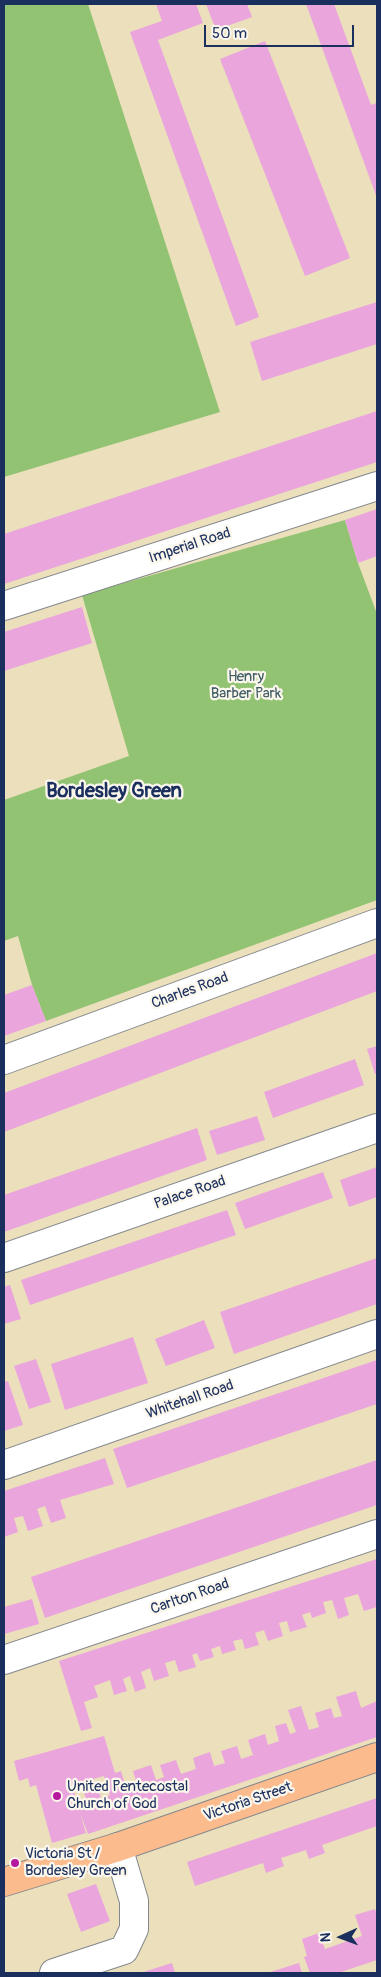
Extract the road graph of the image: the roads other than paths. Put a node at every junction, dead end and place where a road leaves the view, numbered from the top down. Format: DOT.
graph roads {
  1 [pos="377,486"];
  2 [pos="4,606"];
  3 [pos="377,922"];
  4 [pos="4,1060"];
  5 [pos="377,1128"];
  6 [pos="4,1258"];
  7 [pos="377,1334"];
  8 [pos="4,1465"];
  9 [pos="377,1534"];
  10 [pos="4,1660"];
  11 [pos="377,1757"];
  12 [pos="118,1847"];
  13 [pos="4,1882"];
  14 [pos="54,1973"];
  1 -- 2 [label="street, Imperial Road"];
  3 -- 4 [label="street, Charles Road"];
  5 -- 6 [label="street, Palace Road"];
  7 -- 8 [label="street, Whitehall Road"];
  9 -- 10 [label="street, Carlton Road"];
  11 -- 12 [label="main road, Victoria Street"];
  12 -- 13 [label="main road, Victoria Street"];
  12 -- 14 [label="street"];
}
